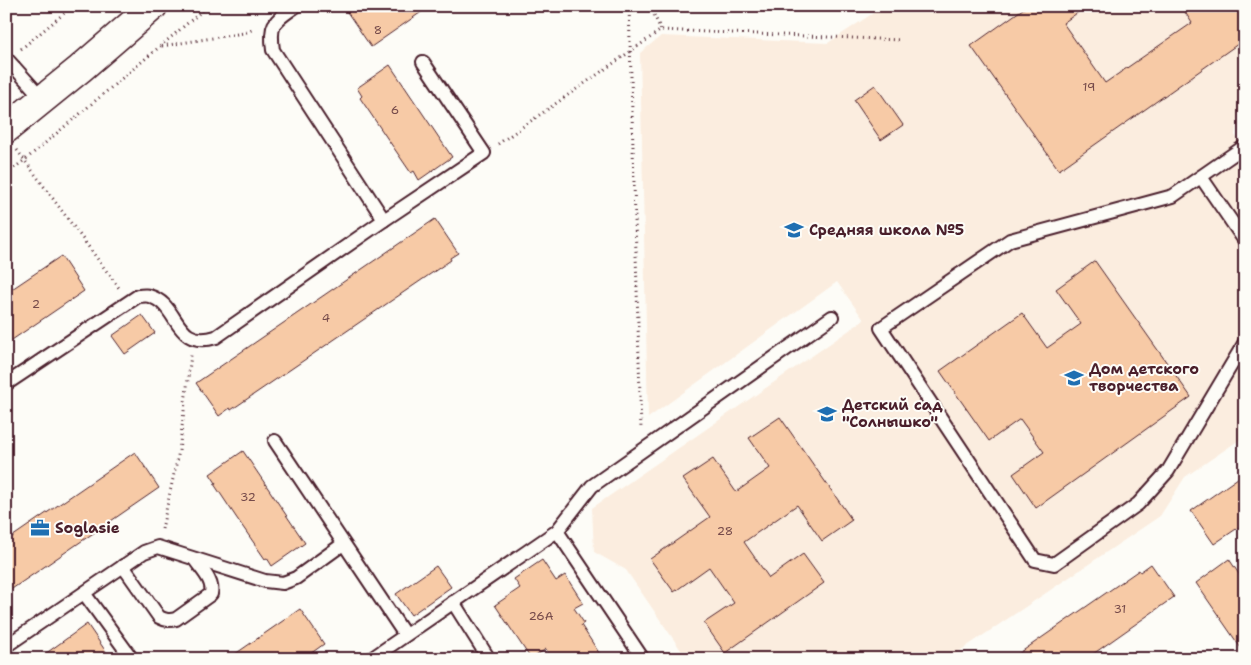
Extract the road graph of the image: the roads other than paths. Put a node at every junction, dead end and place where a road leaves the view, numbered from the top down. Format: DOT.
graph roads {
  1 [pos="153,6"];
  2 [pos="296,6"];
  3 [pos="7,59"];
  4 [pos="423,62"];
  5 [pos="43,100"];
  6 [pos="11,138"];
  7 [pos="1245,146"];
  8 [pos="1201,177"];
  9 [pos="384,220"];
  10 [pos="1245,242"];
  11 [pos="832,317"];
  12 [pos="1245,342"];
  13 [pos="6,384"];
  14 [pos="274,441"];
  15 [pos="557,531"];
  16 [pos="343,544"];
  17 [pos="195,560"];
  18 [pos="123,566"];
  19 [pos="230,570"];
  20 [pos="211,582"];
  21 [pos="84,592"];
  22 [pos="453,602"];
  23 [pos="405,635"];
  24 [pos="6,646"];
  25 [pos="132,659"];
  26 [pos="371,659"];
  27 [pos="489,659"];
  28 [pos="644,659"];
  1 -- 5 [label="street"];
  2 -- 9 [label="lane"];
  3 -- 5 [label="lane"];
  4 -- 9 [label="lane"];
  5 -- 6 [label="street"];
  7 -- 8 [label="lane"];
  8 -- 10 [label="lane"];
  8 -- 12 [label="lane"];
  9 -- 13 [label="lane"];
  11 -- 15 [label="lane"];
  14 -- 16 [label="lane"];
  15 -- 22 [label="lane"];
  15 -- 28 [label="lane"];
  16 -- 19 [label="lane"];
  16 -- 23 [label="lane"];
  17 -- 18 [label="lane"];
  17 -- 19 [label="lane"];
  17 -- 20 [label="lane"];
  18 -- 20 [label="lane"];
  18 -- 21 [label="lane"];
  19 -- 20 [label="lane"];
  21 -- 24 [label="lane"];
  21 -- 25 [label="lane"];
  22 -- 23 [label="lane"];
  22 -- 27 [label="lane"];
  23 -- 26 [label="lane"];
}
